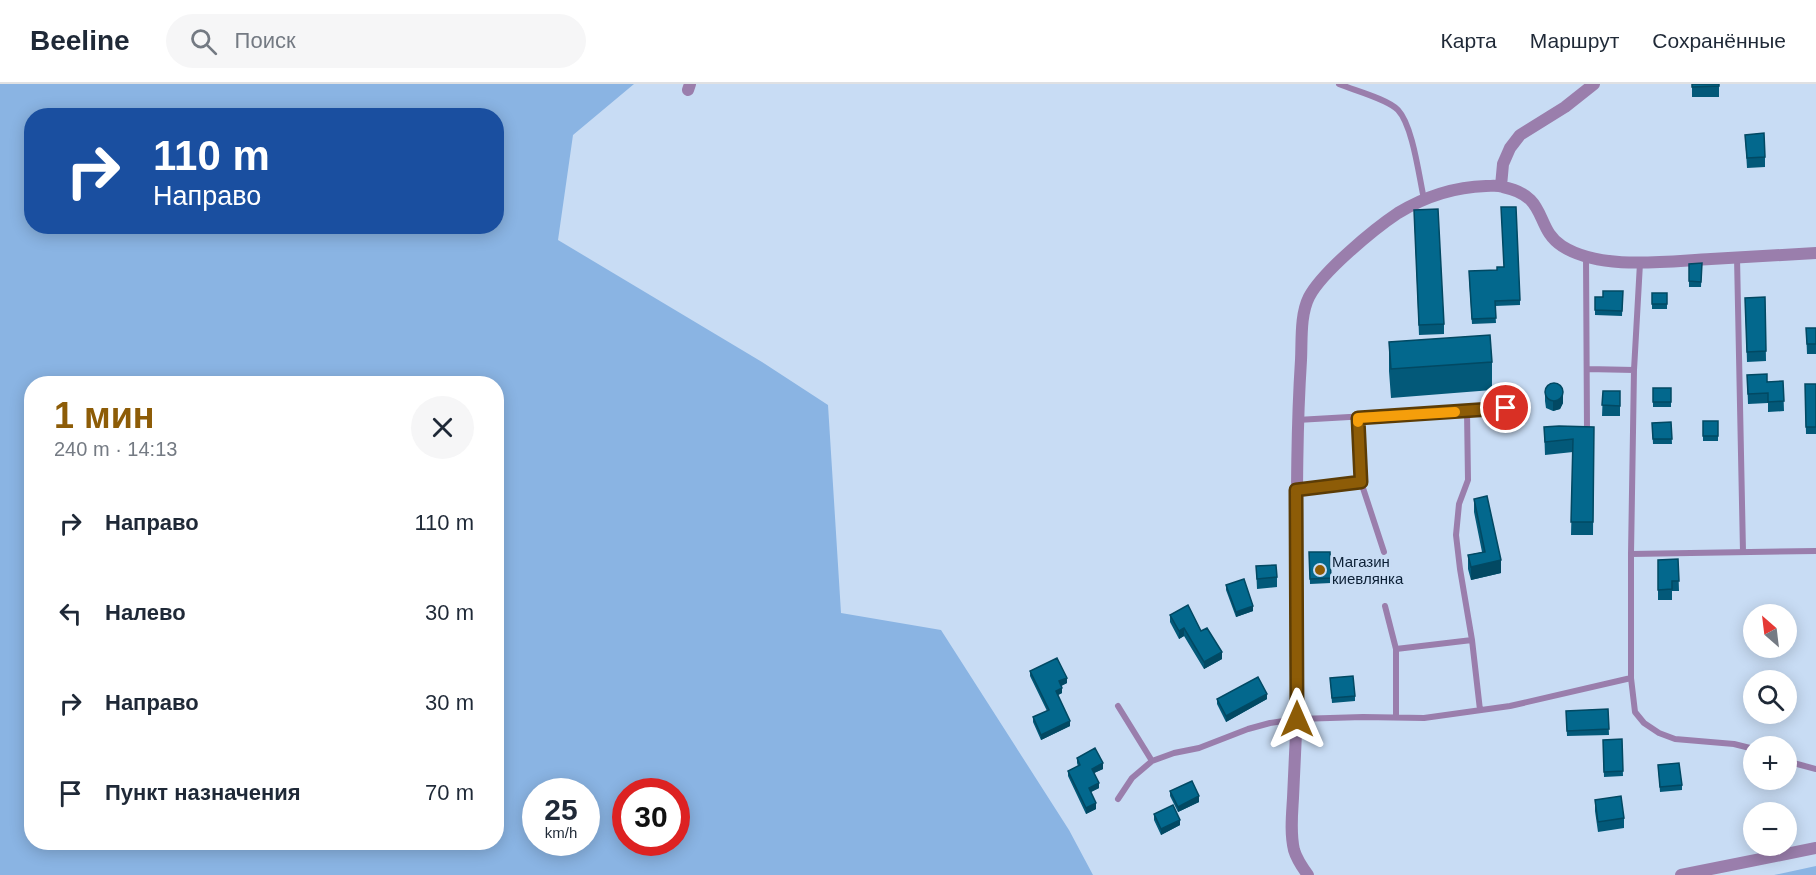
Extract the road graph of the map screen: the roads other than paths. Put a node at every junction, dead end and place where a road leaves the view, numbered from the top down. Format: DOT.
graph roads {
  1 [pos="1339,84"];
  2 [pos="1594,84"];
  3 [pos="1501,186"];
  4 [pos="1424,199"];
  5 [pos="1816,253"];
  6 [pos="1586,256"];
  7 [pos="1737,257"];
  8 [pos="1640,263"];
  9 [pos="1587,369"];
  10 [pos="1634,370"];
  11 [pos="1506,408"];
  12 [pos="1467,411"];
  13 [pos="1358,418"];
  14 [pos="1297,420"];
  15 [pos="1587,430"];
  16 [pos="1361,482"];
  17 [pos="1296,490"];
  18 [pos="1816,551"];
  19 [pos="1384,552"];
  20 [pos="1743,552"];
  21 [pos="1631,554"];
  22 [pos="1385,606"];
  23 [pos="1472,640"];
  24 [pos="1396,650"];
  25 [pos="1631,678"];
  26 [pos="1118,706"];
  27 [pos="1480,710"];
  28 [pos="1396,717"];
  29 [pos="1297,719"];
  30 [pos="1743,746"];
  31 [pos="1152,761"];
  32 [pos="1797,764"];
  33 [pos="1816,769"];
  34 [pos="1118,799"];
  35 [pos="1816,848"];
  36 [pos="1308,875"];
  37 [pos="1686,875"];
  1 -- 4 [label="lane"];
  2 -- 3 [label="street"];
  3 -- 4 [label="street"];
  3 -- 6 [label="street"];
  4 -- 14 [label="street"];
  5 -- 7 [label="street"];
  6 -- 8 [label="street"];
  6 -- 9 [label="lane"];
  7 -- 8 [label="street"];
  7 -- 20 [label="lane"];
  8 -- 10 [label="lane"];
  9 -- 10 [label="lane"];
  9 -- 15 [label="lane"];
  10 -- 21 [label="lane"];
  11 -- 12 [label="lane"];
  12 -- 13 [label="lane"];
  12 -- 23 [label="lane"];
  13 -- 14 [label="lane"];
  13 -- 16 [label="lane"];
  14 -- 17 [label="street"];
  16 -- 17 [label="lane"];
  16 -- 19 [label="lane"];
  17 -- 29 [label="street"];
  18 -- 20 [label="lane"];
  20 -- 21 [label="lane"];
  21 -- 25 [label="lane"];
  22 -- 24 [label="lane"];
  23 -- 24 [label="lane"];
  23 -- 27 [label="lane"];
  24 -- 28 [label="lane"];
  25 -- 27 [label="lane"];
  25 -- 30 [label="lane"];
  26 -- 31 [label="lane"];
  27 -- 28 [label="lane"];
  28 -- 29 [label="lane"];
  29 -- 31 [label="lane"];
  29 -- 36 [label="street"];
  31 -- 34 [label="lane"];
  32 -- 33 [label="lane"];
  35 -- 37 [label="street"];
}
